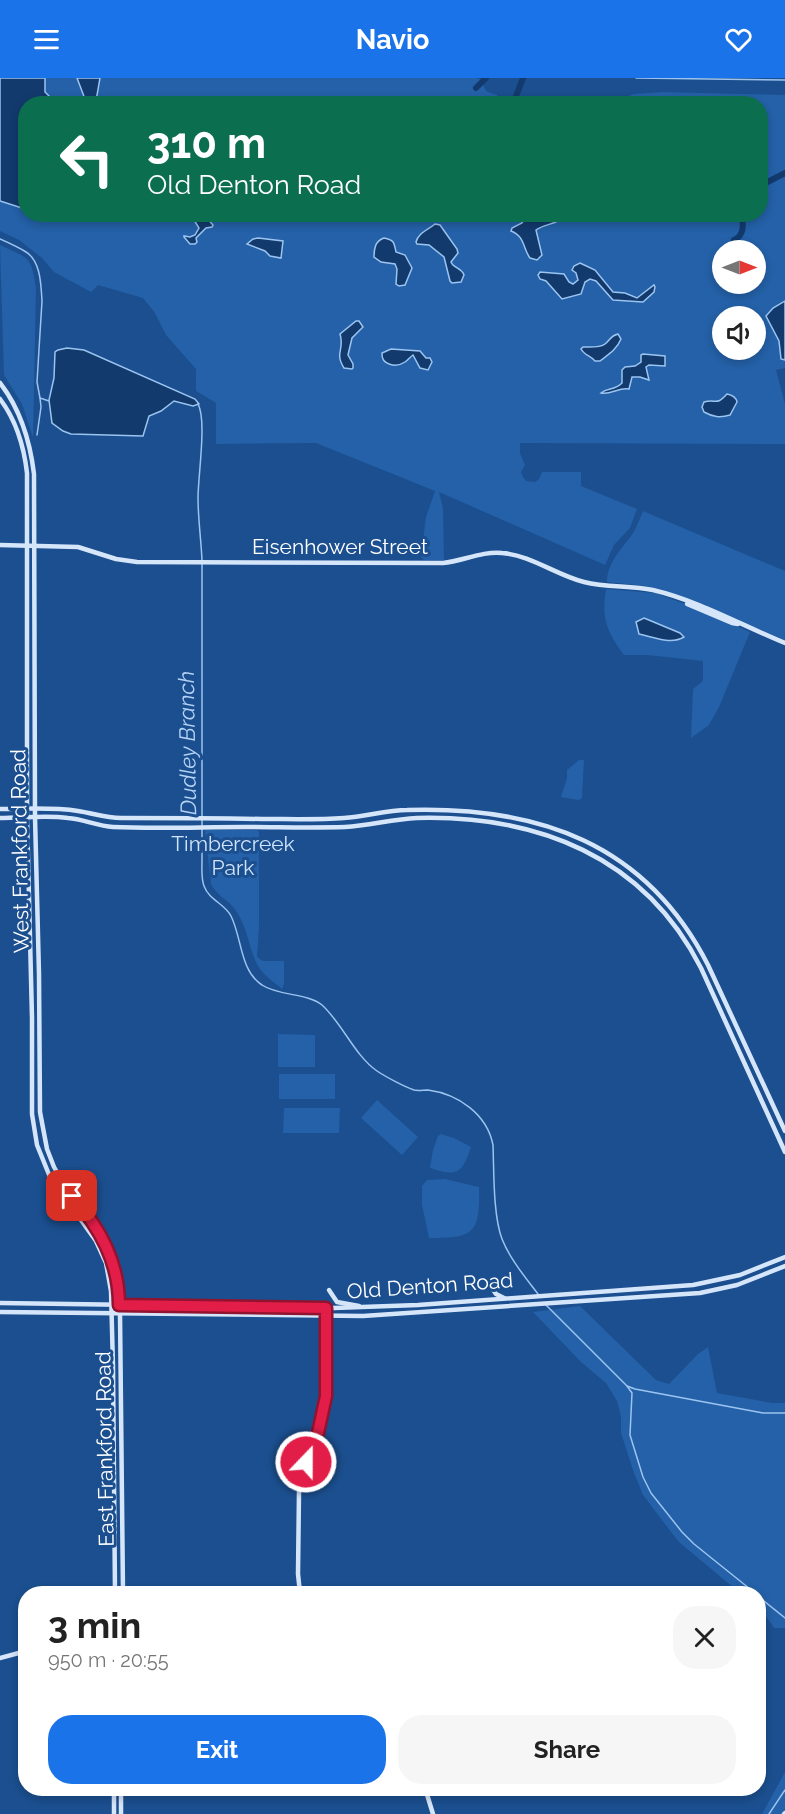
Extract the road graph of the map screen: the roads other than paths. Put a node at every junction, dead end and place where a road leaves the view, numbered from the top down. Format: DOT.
graph roads {
  1 [pos="0,383"];
  2 [pos="0,399"];
  3 [pos="0,545"];
  4 [pos="27,545"];
  5 [pos="35,545"];
  6 [pos="785,643"];
  7 [pos="0,809"];
  8 [pos="27,809"];
  9 [pos="34,809"];
  10 [pos="27,817"];
  11 [pos="35,817"];
  12 [pos="0,818"];
  13 [pos="730,1010"];
  14 [pos="722,1014"];
  15 [pos="784,1129"];
  16 [pos="776,1132"];
  17 [pos="785,1152"];
  18 [pos="785,1257"];
  19 [pos="785,1266"];
  20 [pos="748,1272"];
  21 [pos="751,1280"];
  22 [pos="489,1284"];
  23 [pos="329,1290"];
  24 [pos="608,1291"];
  25 [pos="504,1298"];
  26 [pos="609,1299"];
  27 [pos="0,1303"];
  28 [pos="19,1304"];
  29 [pos="111,1305"];
  30 [pos="119,1305"];
  31 [pos="192,1306"];
  32 [pos="361,1307"];
  33 [pos="326,1308"];
  34 [pos="0,1312"];
  35 [pos="19,1313"];
  36 [pos="120,1313"];
  37 [pos="111,1314"];
  38 [pos="192,1314"];
  39 [pos="325,1316"];
  40 [pos="113,1366"];
  41 [pos="120,1367"];
  42 [pos="115,1586"];
  43 [pos="123,1586"];
  44 [pos="299,1586"];
  45 [pos="18,1653"];
  46 [pos="0,1658"];
  47 [pos="114,1796"];
  48 [pos="122,1796"];
  49 [pos="427,1796"];
  50 [pos="114,1814"];
  51 [pos="121,1814"];
  52 [pos="433,1814"];
  1 -- 5 [label="main road, West Frankford Road"];
  2 -- 4 [label="main road, West Frankford Road"];
  3 -- 4 [label="main road, Eisenhower Street"];
  4 -- 5 [label="main road, Eisenhower Street"];
  4 -- 8 [label="main road, West Frankford Road"];
  5 -- 6 [label="main road, Eisenhower Street"];
  5 -- 9 [label="main road, West Frankford Road"];
  7 -- 8 [label="main road"];
  8 -- 9 [label="main road"];
  8 -- 10 [label="main road, West Frankford Road"];
  9 -- 11 [label="main road, West Frankford Road"];
  9 -- 13 [label="main road"];
  10 -- 11 [label="main road"];
  10 -- 12 [label="main road"];
  10 -- 29 [label="main road, West Frankford Road"];
  11 -- 14 [label="main road"];
  11 -- 30 [label="main road, West Frankford Road"];
  13 -- 14 [label="main road"];
  13 -- 15 [label="main road"];
  14 -- 16 [label="main road"];
  15 -- 16 [label="main road"];
  16 -- 17 [label="main road"];
  18 -- 20 [label="main road, Old Denton Road"];
  19 -- 21 [label="main road, Old Denton Road"];
  20 -- 21 [label="main road"];
  20 -- 24 [label="main road, Old Denton Road"];
  21 -- 26 [label="main road, Old Denton Road"];
  22 -- 25 [label="main road"];
  23 -- 32 [label="main road"];
  24 -- 25 [label="main road, Old Denton Road"];
  24 -- 26 [label="main road"];
  25 -- 32 [label="main road, Old Denton Road"];
  26 -- 39 [label="main road, Old Denton Road"];
  27 -- 28 [label="main road, Old Denton Road"];
  28 -- 29 [label="main road, Old Denton Road"];
  28 -- 35 [label="main road"];
  29 -- 30 [label="main road, Old Denton Road"];
  29 -- 37 [label="main road, East Frankford Road"];
  30 -- 31 [label="main road, Old Denton Road"];
  30 -- 36 [label="main road, East Frankford Road"];
  31 -- 33 [label="main road, Old Denton Road"];
  31 -- 38 [label="main road"];
  32 -- 33 [label="main road, Old Denton Road"];
  33 -- 39 [label="main road"];
  34 -- 35 [label="main road, Old Denton Road"];
  35 -- 37 [label="main road, Old Denton Road"];
  36 -- 37 [label="main road, Old Denton Road"];
  36 -- 38 [label="main road, Old Denton Road"];
  36 -- 41 [label="main road, East Frankford Road"];
  37 -- 40 [label="main road, East Frankford Road"];
  38 -- 39 [label="main road, Old Denton Road"];
  39 -- 44 [label="main road"];
  40 -- 41 [label="main road"];
  40 -- 42 [label="main road, East Frankford Road"];
  41 -- 43 [label="main road, East Frankford Road"];
  45 -- 46 [label="main road"];
  47 -- 50 [label="main road"];
  48 -- 51 [label="main road"];
  49 -- 52 [label="main road"];
}
